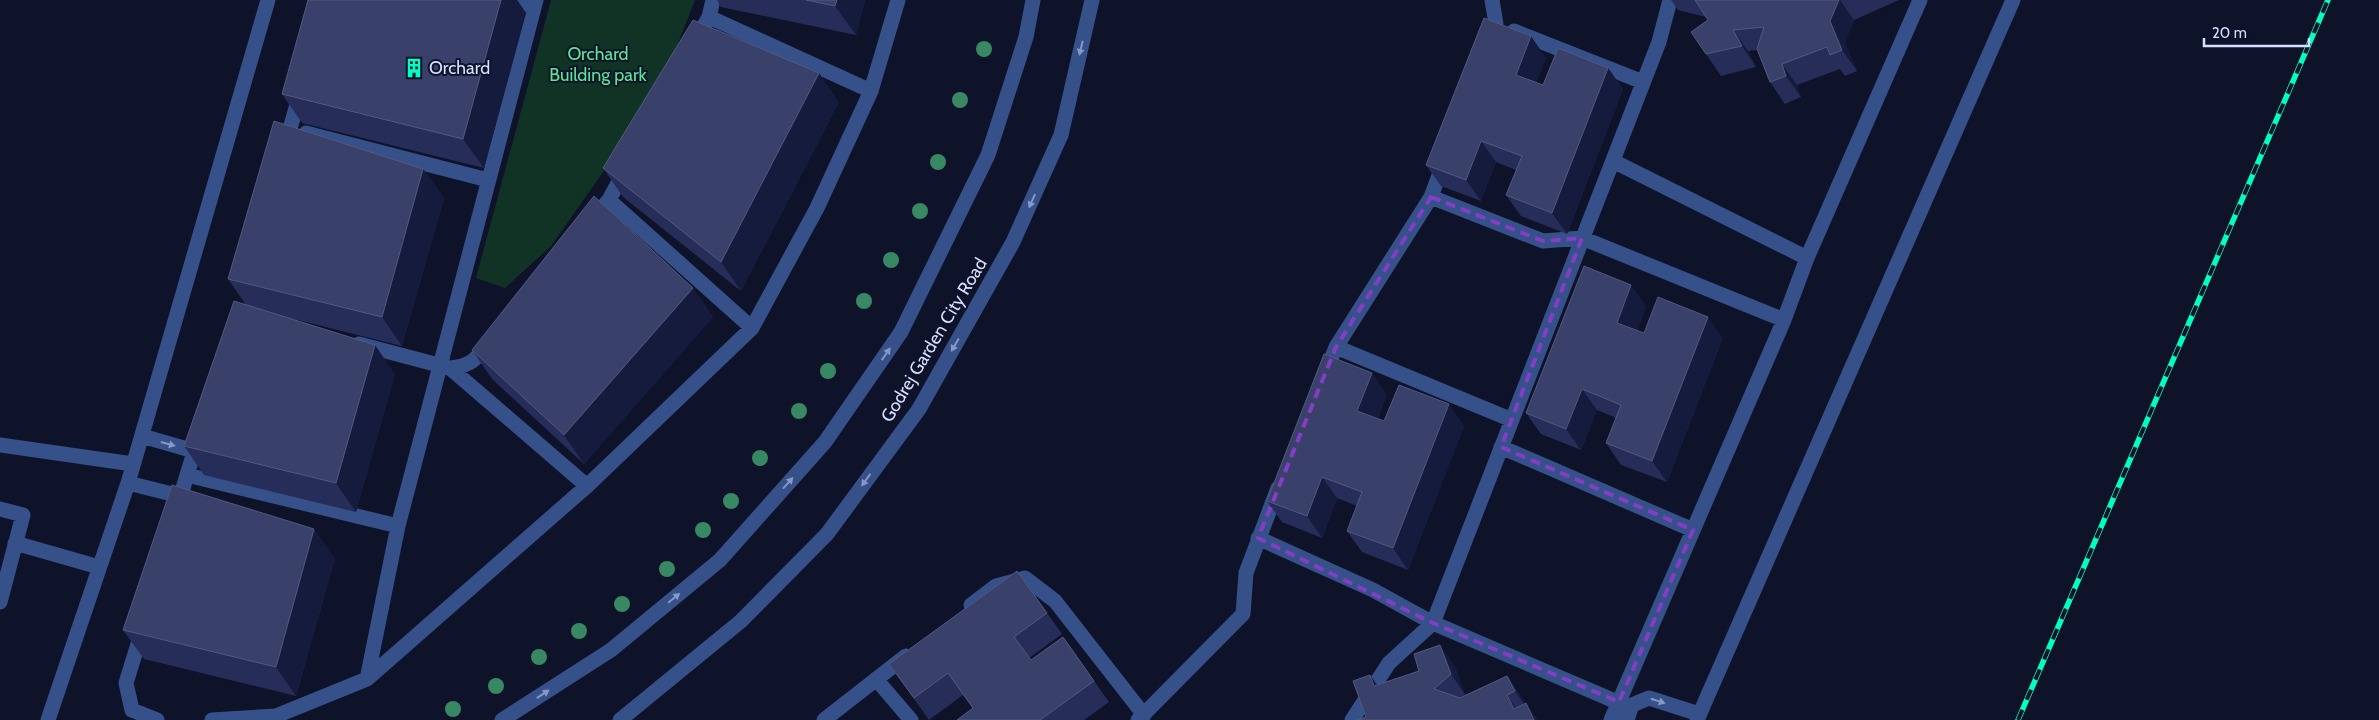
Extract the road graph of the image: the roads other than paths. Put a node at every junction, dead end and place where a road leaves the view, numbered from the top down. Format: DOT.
graph roads {
  1 [pos="268,0"];
  2 [pos="506,0"];
  3 [pos="713,0"];
  4 [pos="898,0"];
  5 [pos="1033,0"];
  6 [pos="1092,0"];
  7 [pos="1492,0"];
  8 [pos="1670,0"];
  9 [pos="1920,0"];
  10 [pos="2014,0"];
  11 [pos="535,4"];
  12 [pos="709,16"];
  13 [pos="1496,24"];
  14 [pos="690,52"];
  15 [pos="1485,54"];
  16 [pos="1643,82"];
  17 [pos="303,83"];
  18 [pos="871,91"];
  19 [pos="290,129"];
  20 [pos="1451,144"];
  21 [pos="282,156"];
  22 [pos="633,157"];
  23 [pos="1613,161"];
  24 [pos="488,180"];
  25 [pos="1431,197"];
  26 [pos="609,200"];
  27 [pos="583,231"];
  28 [pos="1582,238"];
  29 [pos="1807,258"];
  30 [pos="1784,320"];
  31 [pos="752,328"];
  32 [pos="500,330"];
  33 [pos="342,340"];
  34 [pos="1336,347"];
  35 [pos="444,367"];
  36 [pos="1321,384"];
  37 [pos="1512,420"];
  38 [pos="202,424"];
  39 [pos="142,436"];
  40 [pos="0,445"];
  41 [pos="1501,447"];
  42 [pos="194,452"];
  43 [pos="133,464"];
  44 [pos="1284,474"];
  45 [pos="187,475"];
  46 [pos="128,483"];
  47 [pos="587,486"];
  48 [pos="180,496"];
  49 [pos="0,509"];
  50 [pos="172,524"];
  51 [pos="398,526"];
  52 [pos="1693,530"];
  53 [pos="1258,538"];
  54 [pos="15,543"];
  55 [pos="99,567"];
  56 [pos="0,602"];
  57 [pos="959,615"];
  58 [pos="145,618"];
  59 [pos="1433,623"];
  60 [pos="921,644"];
  61 [pos="367,679"];
  62 [pos="876,679"];
  63 [pos="1626,710"];
  64 [pos="1698,717"];
  65 [pos="1141,718"];
  66 [pos="48,720"];
  67 [pos="157,720"];
  68 [pos="212,720"];
  69 [pos="502,720"];
  70 [pos="620,720"];
  71 [pos="824,720"];
  72 [pos="911,720"];
  73 [pos="1352,720"];
  74 [pos="1611,720"];
  1 -- 39 [label="street"];
  2 -- 11 [label="street"];
  3 -- 12 [label="street"];
  4 -- 18 [label="street"];
  69 -- 5 [label="street, one-way"];
  6 -- 70 [label="street, Godrej Garden City Road, one-way"];
  7 -- 13 [label="street"];
  8 -- 16 [label="street"];
  9 -- 29 [label="street"];
  10 -- 64 [label="street"];
  11 -- 24 [label="street"];
  12 -- 14 [label="street"];
  12 -- 18 [label="street"];
  13 -- 15 [label="street"];
  13 -- 16 [label="street"];
  16 -- 23 [label="street"];
  17 -- 19 [label="street"];
  18 -- 31 [label="street"];
  19 -- 21 [label="street"];
  19 -- 24 [label="street"];
  20 -- 25 [label="street"];
  22 -- 26 [label="street"];
  23 -- 28 [label="street"];
  23 -- 29 [label="street"];
  24 -- 35 [label="street"];
  25 -- 28 [label="street"];
  25 -- 34 [label="street"];
  26 -- 27 [label="street"];
  26 -- 31 [label="street"];
  28 -- 30 [label="street"];
  28 -- 37 [label="street"];
  29 -- 30 [label="street"];
  30 -- 52 [label="street"];
  31 -- 47 [label="street"];
  32 -- 35 [label="street"];
  33 -- 35 [label="street"];
  34 -- 36 [label="street"];
  34 -- 37 [label="street"];
  35 -- 47 [label="street"];
  35 -- 51 [label="street"];
  37 -- 41 [label="street"];
  38 -- 42 [label="street"];
  39 -- 42 [label="street, one-way"];
  39 -- 43 [label="street"];
  40 -- 43 [label="street"];
  41 -- 52 [label="street"];
  41 -- 59 [label="street"];
  42 -- 45 [label="street"];
  43 -- 46 [label="street"];
  44 -- 53 [label="street"];
  45 -- 48 [label="street"];
  45 -- 51 [label="street"];
  46 -- 48 [label="street"];
  46 -- 55 [label="street"];
  47 -- 61 [label="street"];
  48 -- 50 [label="street"];
  49 -- 54 [label="street"];
  51 -- 61 [label="street"];
  52 -- 63 [label="street"];
  53 -- 59 [label="street"];
  53 -- 65 [label="street"];
  54 -- 55 [label="street"];
  54 -- 56 [label="street"];
  55 -- 66 [label="street"];
  57 -- 65 [label="street"];
  58 -- 67 [label="street"];
  59 -- 63 [label="street"];
  59 -- 73 [label="street"];
  60 -- 62 [label="street"];
  61 -- 68 [label="street"];
  62 -- 71 [label="street"];
  62 -- 72 [label="street"];
  63 -- 64 [label="street, one-way"];
  63 -- 74 [label="street"];
}
